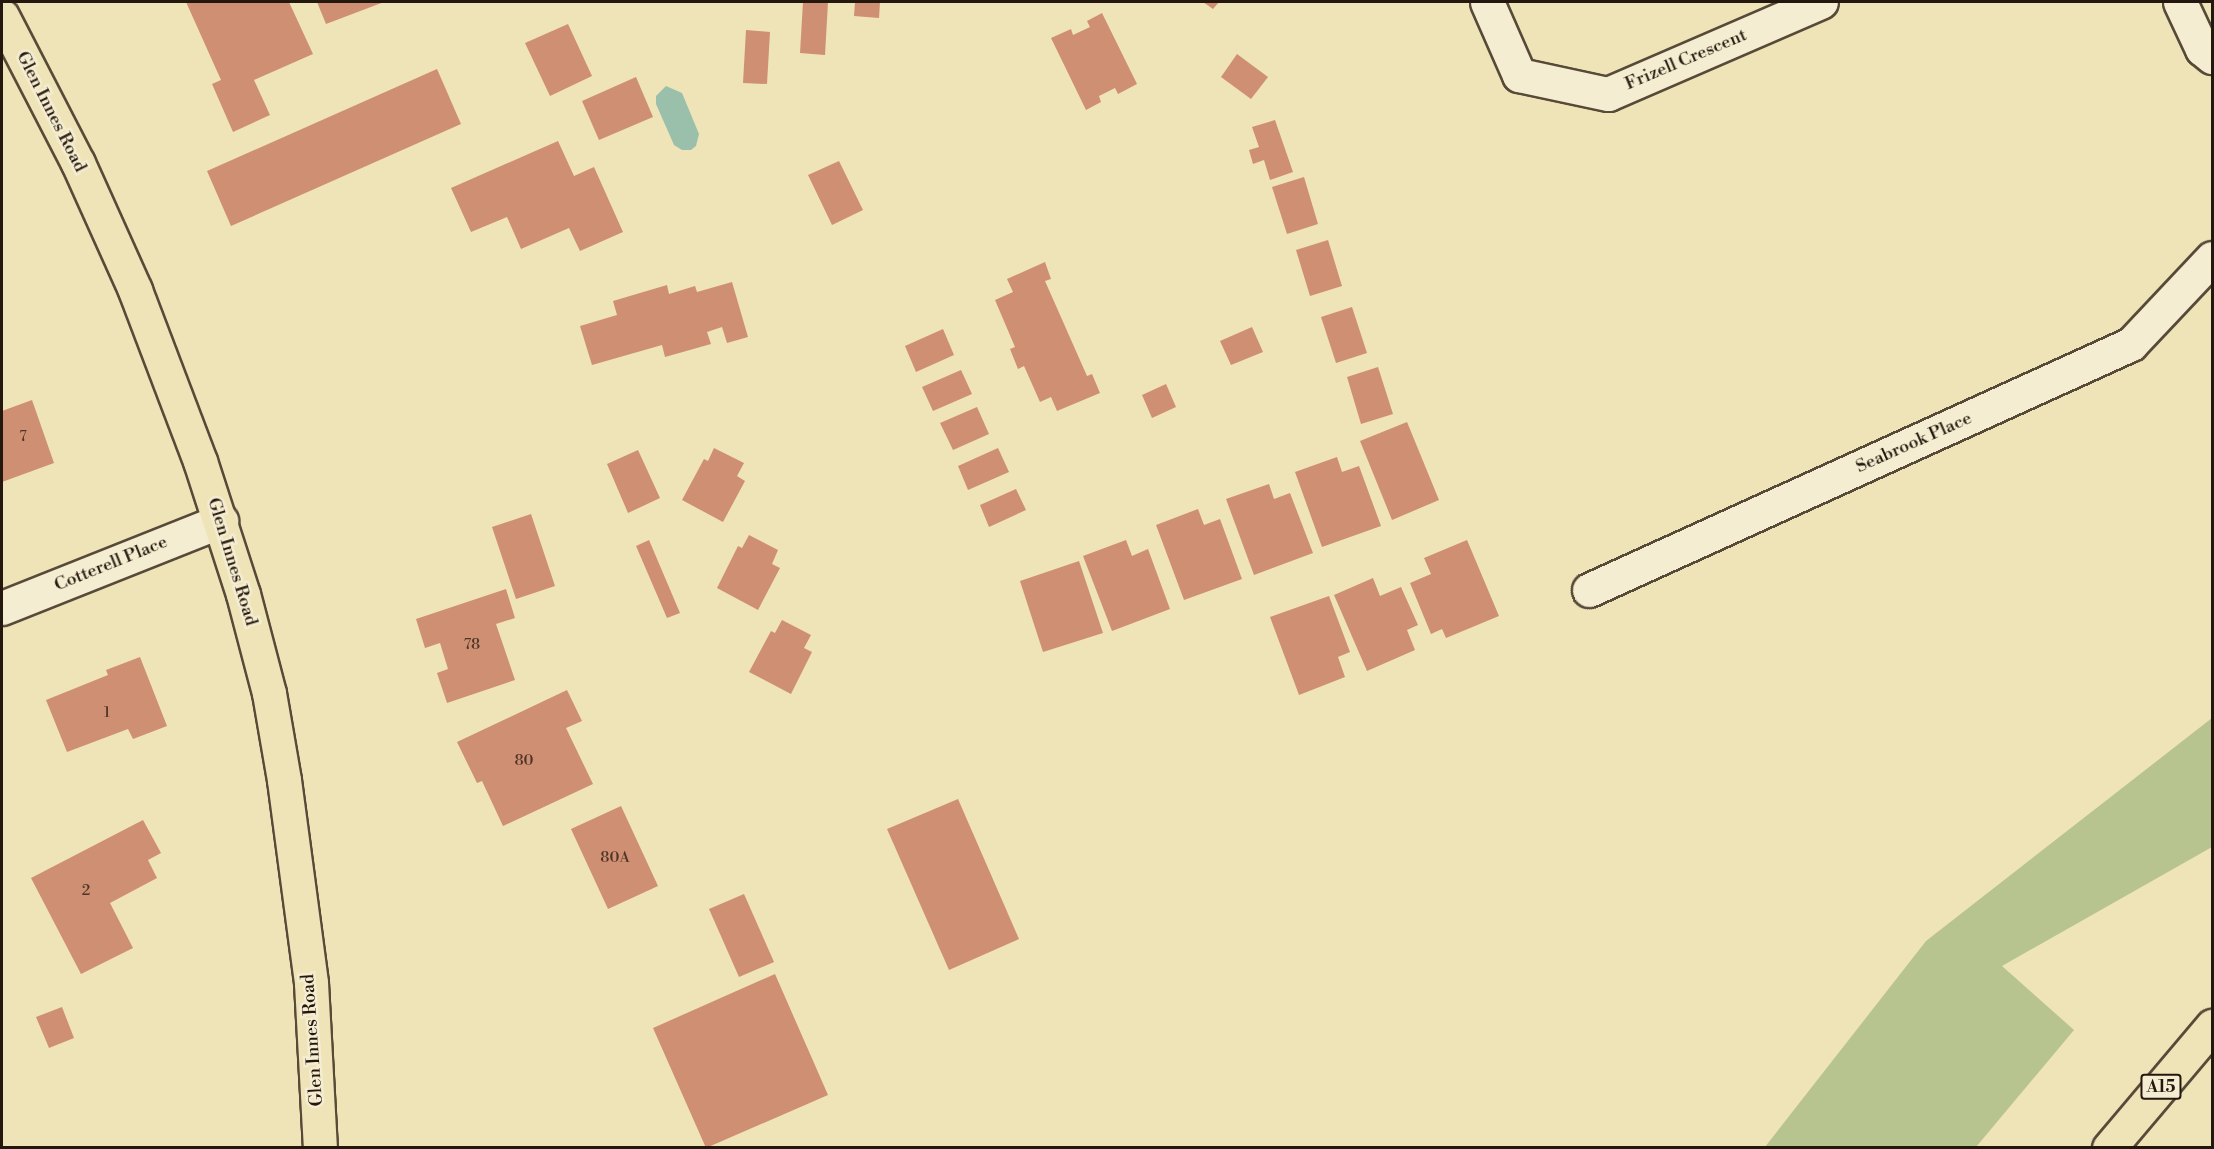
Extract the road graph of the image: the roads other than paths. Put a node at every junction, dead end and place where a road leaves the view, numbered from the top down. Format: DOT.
graph roads {
  1 [pos="1487,2"];
  2 [pos="1821,2"];
  3 [pos="2180,2"];
  4 [pos="2,17"];
  5 [pos="2212,57"];
  6 [pos="2212,258"];
  7 [pos="220,521"];
  8 [pos="1589,590"];
  9 [pos="2,608"];
  10 [pos="2212,1026"];
  11 [pos="320,1148"];
  12 [pos="2109,1148"];
  1 -- 2 [label="street, Frizell Crescent"];
  3 -- 5 [label="street"];
  4 -- 7 [label="main road, Glen Innes Road"];
  6 -- 8 [label="street, Seabrook Place"];
  7 -- 9 [label="street, Cotterell Place"];
  7 -- 11 [label="main road, Glen Innes Road"];
  10 -- 12 [label="main road, A15"];
}
